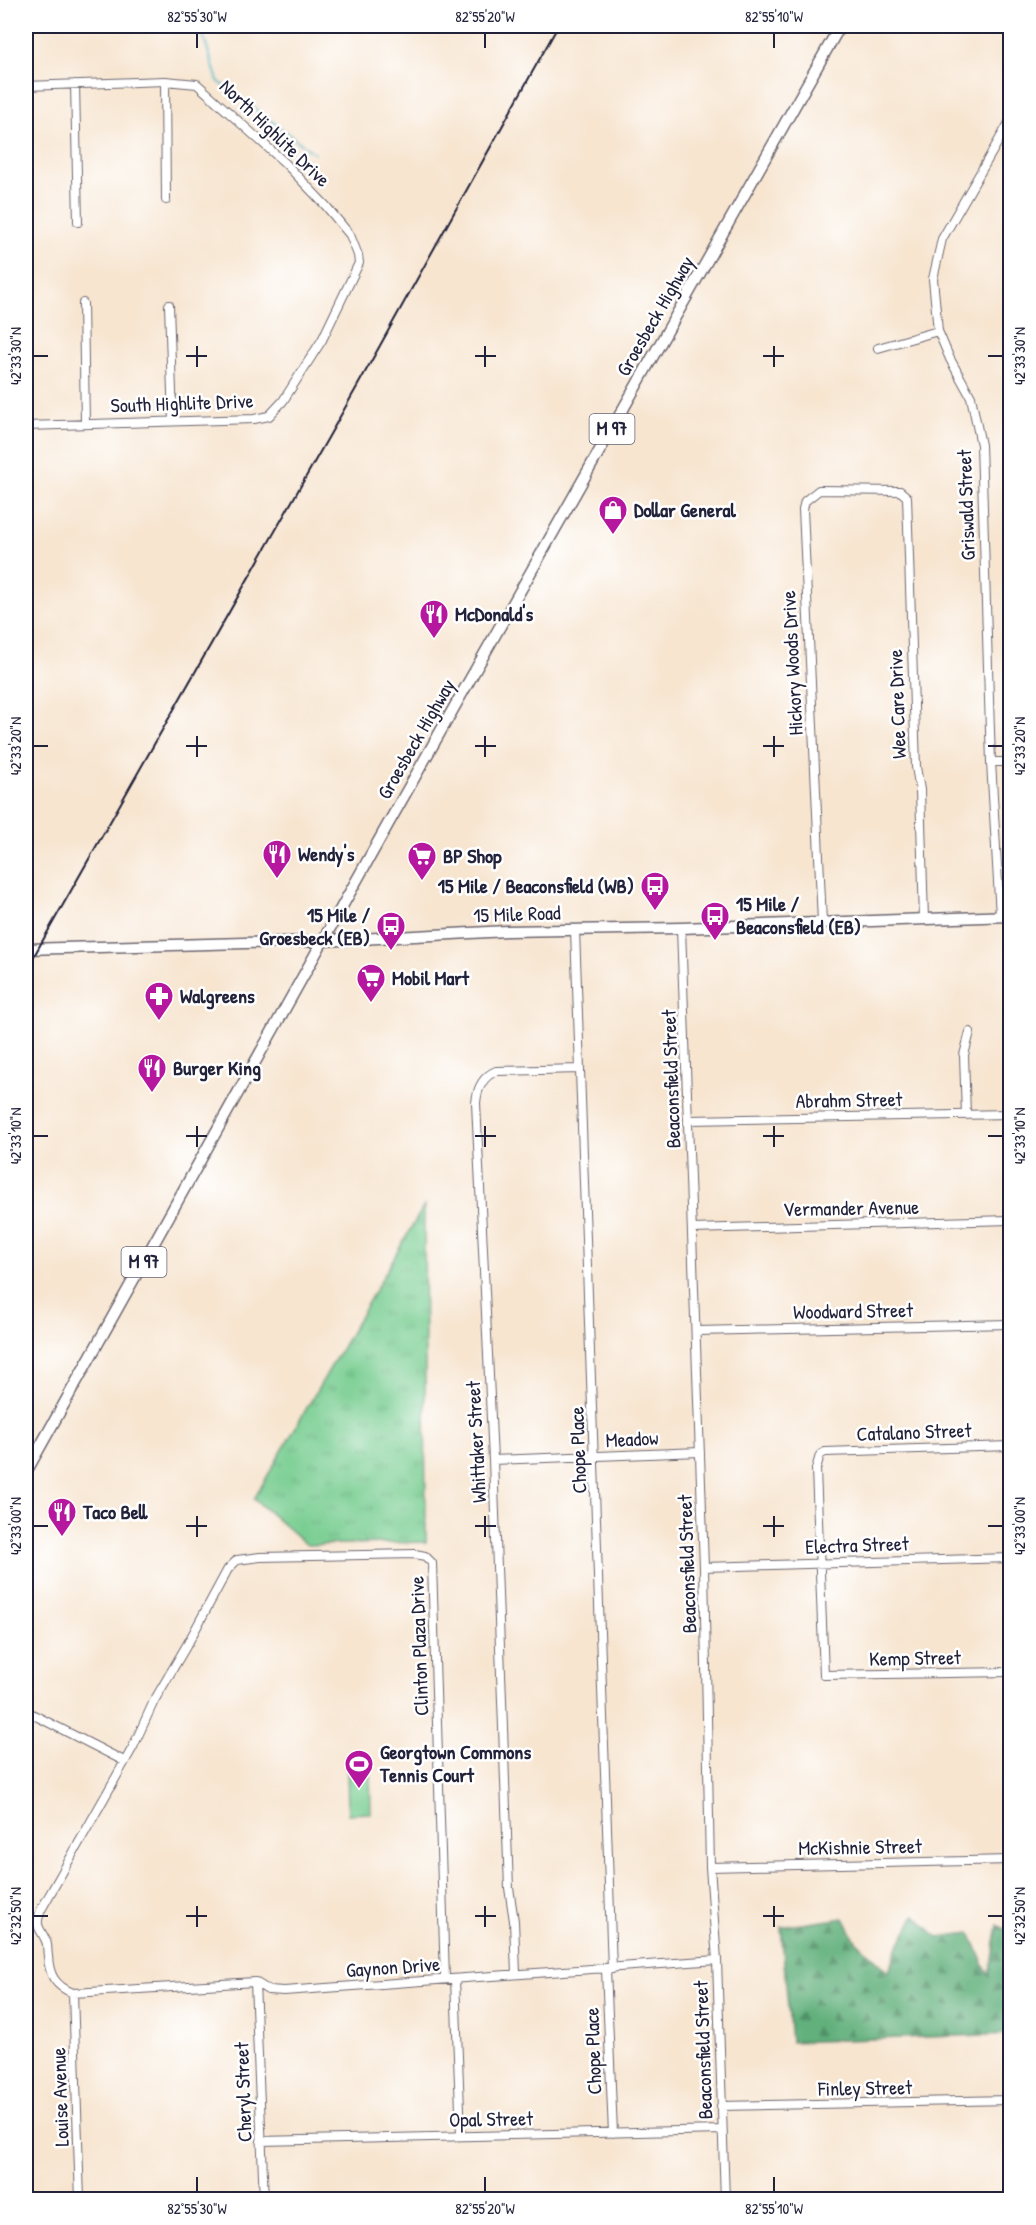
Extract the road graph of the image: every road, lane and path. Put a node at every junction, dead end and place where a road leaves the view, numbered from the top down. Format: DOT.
graph roads {
  1 [pos="840,26"];
  2 [pos="165,81"];
  3 [pos="75,84"];
  4 [pos="26,86"];
  5 [pos="1011,121"];
  6 [pos="166,200"];
  7 [pos="78,222"];
  8 [pos="359,263"];
  9 [pos="83,303"];
  10 [pos="169,305"];
  11 [pos="938,331"];
  12 [pos="878,348"];
  13 [pos="173,421"];
  14 [pos="85,423"];
  15 [pos="26,426"];
  16 [pos="900,491"];
  17 [pos="991,762"];
  18 [pos="1011,762"];
  19 [pos="1005,916"];
  20 [pos="924,920"];
  21 [pos="822,922"];
  22 [pos="681,928"];
  23 [pos="575,930"];
  24 [pos="323,941"];
  25 [pos="26,949"];
  26 [pos="970,1032"];
  27 [pos="579,1069"];
  28 [pos="966,1114"];
  29 [pos="1011,1114"];
  30 [pos="689,1120"];
  31 [pos="1011,1221"];
  32 [pos="692,1229"];
  33 [pos="1011,1324"];
  34 [pos="697,1331"];
  35 [pos="1011,1446"];
  36 [pos="700,1452"];
  37 [pos="595,1457"];
  38 [pos="493,1460"];
  39 [pos="26,1472"];
  40 [pos="1011,1558"];
  41 [pos="819,1563"];
  42 [pos="704,1567"];
  43 [pos="1011,1672"];
  44 [pos="26,1711"];
  45 [pos="124,1761"];
  46 [pos="1011,1860"];
  47 [pos="710,1867"];
  48 [pos="717,1960"];
  49 [pos="609,1969"];
  50 [pos="516,1974"];
  51 [pos="444,1979"];
  52 [pos="455,1979"];
  53 [pos="255,1983"];
  54 [pos="73,1993"];
  55 [pos="1011,2100"];
  56 [pos="721,2106"];
  57 [pos="721,2130"];
  58 [pos="613,2133"];
  59 [pos="460,2136"];
  60 [pos="261,2141"];
  61 [pos="80,2199"];
  62 [pos="264,2199"];
  63 [pos="724,2199"];
  1 -- 24 [label="main road, Groesbeck Highway / M 97"];
  2 -- 3 [label="street, North Highlite Drive"];
  2 -- 6 [label="street"];
  2 -- 8 [label="street, North Highlite Drive"];
  3 -- 4 [label="street, North Highlite Drive"];
  3 -- 7 [label="street"];
  5 -- 11 [label="street, Griswald Street"];
  8 -- 13 [label="street, South Highlite Drive"];
  9 -- 14 [label="street"];
  10 -- 13 [label="street"];
  11 -- 12 [label="street"];
  11 -- 17 [label="street, Griswald Street"];
  13 -- 14 [label="street, South Highlite Drive"];
  14 -- 15 [label="street, South Highlite Drive"];
  16 -- 20 [label="street, Wee Care Drive"];
  16 -- 21 [label="street, Hickory Woods Drive"];
  17 -- 18 [label="street"];
  17 -- 19 [label="street, Griswald Street"];
  19 -- 20 [label="main road, 15 Mile Road"];
  20 -- 21 [label="main road, 15 Mile Road"];
  21 -- 22 [label="main road, 15 Mile Road"];
  22 -- 23 [label="main road, 15 Mile Road"];
  22 -- 30 [label="street, Beaconsfield Street"];
  23 -- 24 [label="main road, 15 Mile Road"];
  23 -- 27 [label="street, Chope Place"];
  24 -- 25 [label="main road, 15 Mile Road"];
  24 -- 39 [label="main road, Groesbeck Highway / M 97"];
  26 -- 28 [label="street"];
  27 -- 37 [label="street, Chope Place"];
  27 -- 38 [label="street, Whittaker Street"];
  28 -- 29 [label="street, Abrahm Street"];
  28 -- 30 [label="street, Abrahm Street"];
  30 -- 32 [label="street, Beaconsfield Street"];
  31 -- 32 [label="street, Vermander Avenue"];
  32 -- 34 [label="street, Beaconsfield Street"];
  33 -- 34 [label="street, Woodward Street"];
  34 -- 36 [label="street, Beaconsfield Street"];
  35 -- 41 [label="street, Catalano Street"];
  36 -- 37 [label="street, Meadow"];
  36 -- 42 [label="street, Beaconsfield Street"];
  37 -- 38 [label="street, Meadow"];
  37 -- 49 [label="street, Chope Place"];
  38 -- 50 [label="street, Whittaker Street"];
  40 -- 41 [label="street, Electra Street"];
  41 -- 42 [label="street, Electra Street"];
  41 -- 43 [label="street, Kemp Street"];
  42 -- 47 [label="street, Beaconsfield Street"];
  44 -- 45 [label="street"];
  45 -- 51 [label="street, Clinton Plaza Drive"];
  45 -- 54 [label="street, Clinton Plaza Drive"];
  46 -- 47 [label="street, McKishnie Street"];
  47 -- 48 [label="street, Beaconsfield Street"];
  48 -- 49 [label="street, Gaynon Drive"];
  48 -- 56 [label="street, Beaconsfield Street"];
  49 -- 50 [label="street, Gaynon Drive"];
  49 -- 58 [label="street, Chope Place"];
  50 -- 52 [label="street, Gaynon Drive"];
  51 -- 52 [label="street, Gaynon Drive"];
  51 -- 53 [label="street, Gaynon Drive"];
  52 -- 59 [label="street"];
  53 -- 54 [label="street, Gaynon Drive"];
  53 -- 60 [label="street, Cheryl Street"];
  54 -- 61 [label="street, Louise Avenue"];
  55 -- 56 [label="street, Finley Street"];
  56 -- 57 [label="street, Beaconsfield Street"];
  57 -- 58 [label="street, Opal Street"];
  57 -- 63 [label="street, Beaconsfield Street"];
  58 -- 59 [label="street, Opal Street"];
  59 -- 60 [label="street, Opal Street"];
  60 -- 62 [label="street, Cheryl Street"];
}
